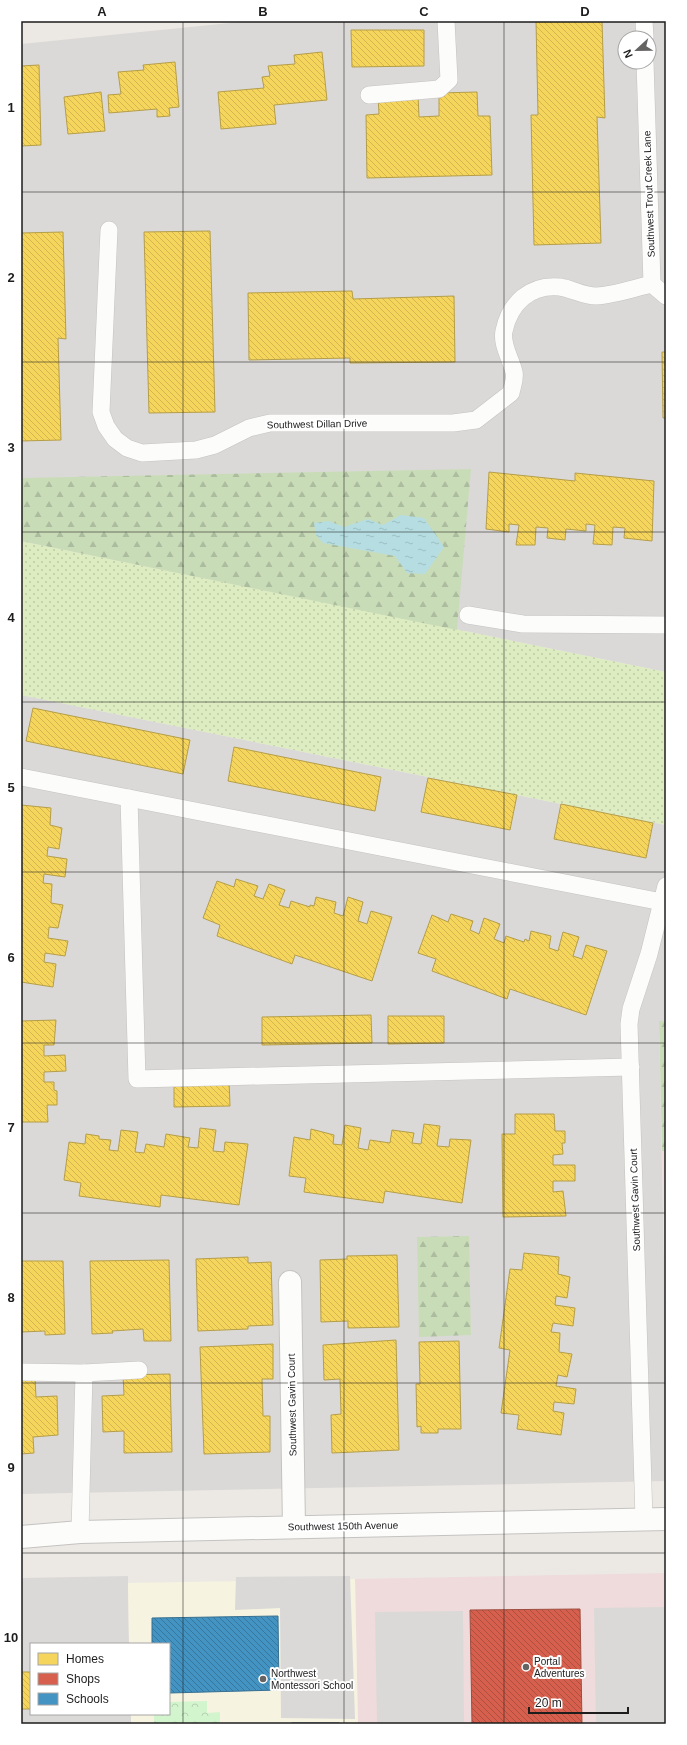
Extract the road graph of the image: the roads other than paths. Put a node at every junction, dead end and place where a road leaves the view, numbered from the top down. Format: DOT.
graph roads {
  1 [pos="446,21"];
  2 [pos="645,70"];
  3 [pos="369,95"];
  4 [pos="109,230"];
  5 [pos="652,284"];
  6 [pos="666,296"];
  7 [pos="468,615"];
  8 [pos="666,625"];
  9 [pos="21,777"];
  10 [pos="129,798"];
  11 [pos="664,894"];
  12 [pos="631,1067"];
  13 [pos="290,1282"];
  14 [pos="139,1370"];
  15 [pos="21,1372"];
  16 [pos="84,1373"];
  17 [pos="644,1519"];
  18 [pos="666,1519"];
  19 [pos="294,1527"];
  20 [pos="80,1532"];
  21 [pos="21,1537"];
  1 -- 3 [label="lane"];
  2 -- 5 [label="lane, Southwest Trout Creek Lane"];
  4 -- 5 [label="lane, Southwest Dillan Drive"];
  5 -- 6 [label="lane"];
  7 -- 8 [label="lane"];
  9 -- 10 [label="lane"];
  10 -- 11 [label="lane"];
  10 -- 12 [label="lane"];
  11 -- 12 [label="lane, Southwest Gavin Court"];
  12 -- 17 [label="lane, Southwest Gavin Court"];
  13 -- 19 [label="street, Southwest Gavin Court"];
  14 -- 16 [label="lane"];
  15 -- 16 [label="lane"];
  16 -- 20 [label="lane"];
  17 -- 18 [label="street, Southwest 150th Avenue"];
  17 -- 19 [label="street, Southwest 150th Avenue"];
  19 -- 20 [label="street, Southwest 150th Avenue"];
  20 -- 21 [label="street, Southwest 150th Avenue"];
}
